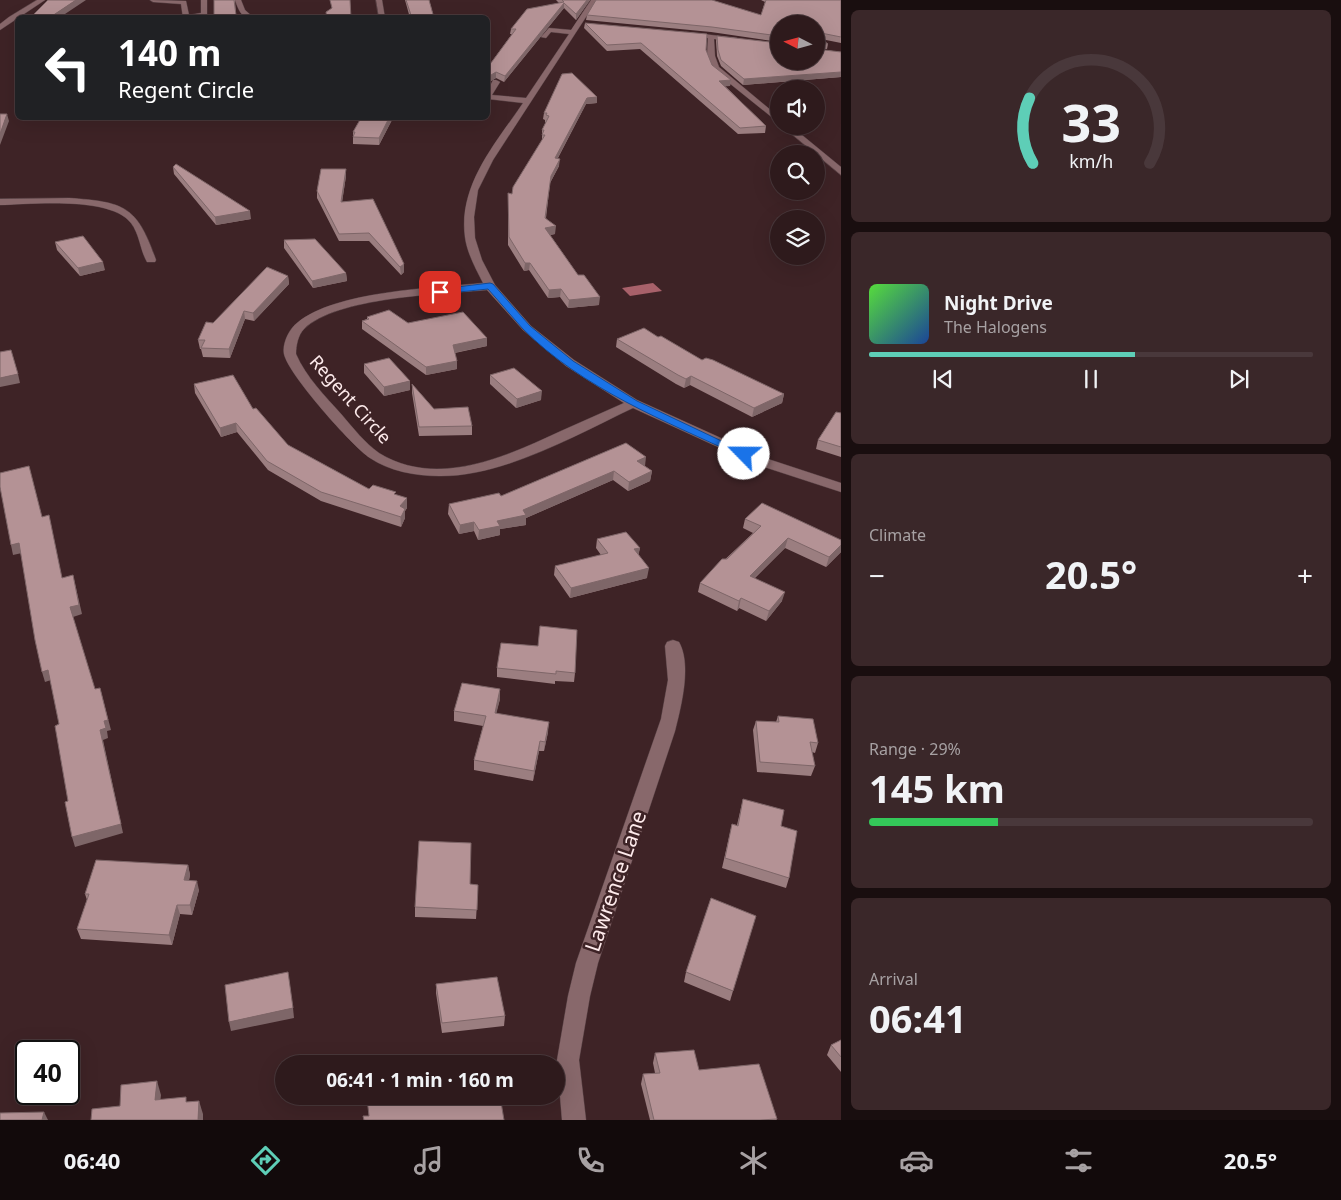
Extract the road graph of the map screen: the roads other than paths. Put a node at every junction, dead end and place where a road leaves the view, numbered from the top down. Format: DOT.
graph roads {
  1 [pos="40,0"];
  2 [pos="153,0"];
  3 [pos="204,0"];
  4 [pos="238,0"];
  5 [pos="379,0"];
  6 [pos="594,0"];
  7 [pos="181,1"];
  8 [pos="16,15"];
  9 [pos="186,15"];
  10 [pos="204,15"];
  11 [pos="247,15"];
  12 [pos="382,15"];
  13 [pos="15,16"];
  14 [pos="580,27"];
  15 [pos="0,28"];
  16 [pos="675,33"];
  17 [pos="711,36"];
  18 [pos="544,37"];
  19 [pos="747,41"];
  20 [pos="496,82"];
  21 [pos="490,92"];
  22 [pos="490,96"];
  23 [pos="529,100"];
  24 [pos="770,113"];
  25 [pos="797,135"];
  26 [pos="841,172"];
  27 [pos="0,202"];
  28 [pos="151,260"];
  29 [pos="490,286"];
  30 [pos="634,403"];
  31 [pos="841,488"];
  32 [pos="673,646"];
  33 [pos="574,1120"];
  1 -- 8 [label="street"];
  2 -- 7 [label="street"];
  3 -- 10 [label="street"];
  4 -- 11 [label="street"];
  5 -- 12 [label="street"];
  6 -- 14 [label="street"];
  7 -- 9 [label="street"];
  13 -- 15 [label="street"];
  14 -- 18 [label="street"];
  14 -- 23 [label="street"];
  16 -- 17 [label="street"];
  17 -- 19 [label="street"];
  17 -- 24 [label="street"];
  20 -- 21 [label="street"];
  22 -- 23 [label="street"];
  23 -- 29 [label="street"];
  25 -- 26 [label="street"];
  27 -- 28 [label="street"];
  29 -- 30 [label="street"];
  29 -- 30 [label="street, Regent Circle"];
  30 -- 31 [label="street"];
  32 -- 33 [label="street, Lawrence Lane"];
}
